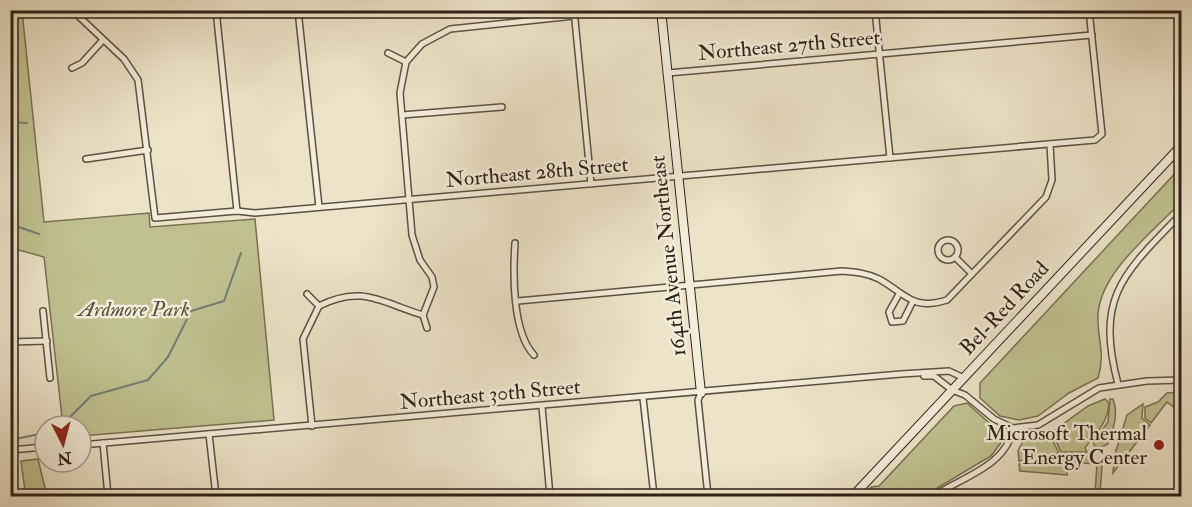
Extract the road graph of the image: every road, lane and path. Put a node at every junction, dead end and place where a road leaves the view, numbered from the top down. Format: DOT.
graph roads {
  1 [pos="72,10"];
  2 [pos="216,10"];
  3 [pos="298,10"];
  4 [pos="661,10"];
  5 [pos="875,10"];
  6 [pos="1089,10"];
  7 [pos="574,13"];
  8 [pos="1092,35"];
  9 [pos="103,40"];
  10 [pos="388,53"];
  11 [pos="879,54"];
  12 [pos="406,62"];
  13 [pos="72,68"];
  14 [pos="668,73"];
  15 [pos="502,107"];
  16 [pos="402,115"];
  17 [pos="1050,144"];
  18 [pos="1182,144"];
  19 [pos="148,150"];
  20 [pos="890,158"];
  21 [pos="86,159"];
  22 [pos="678,177"];
  23 [pos="591,184"];
  24 [pos="408,198"];
  25 [pos="319,207"];
  26 [pos="237,211"];
  27 [pos="1182,213"];
  28 [pos="515,243"];
  29 [pos="955,257"];
  30 [pos="972,274"];
  31 [pos="690,286"];
  32 [pos="307,294"];
  33 [pos="899,294"];
  34 [pos="518,301"];
  35 [pos="913,301"];
  36 [pos="319,306"];
  37 [pos="43,311"];
  38 [pos="423,315"];
  39 [pos="427,328"];
  40 [pos="46,341"];
  41 [pos="10,342"];
  42 [pos="534,355"];
  43 [pos="901,374"];
  44 [pos="50,378"];
  45 [pos="964,378"];
  46 [pos="1182,380"];
  47 [pos="1118,384"];
  48 [pos="952,390"];
  49 [pos="701,393"];
  50 [pos="643,398"];
  51 [pos="542,407"];
  52 [pos="312,426"];
  53 [pos="1013,428"];
  54 [pos="209,434"];
  55 [pos="103,443"];
  56 [pos="93,444"];
  57 [pos="33,448"];
  58 [pos="10,450"];
  59 [pos="108,496"];
  60 [pos="216,496"];
  61 [pos="550,496"];
  62 [pos="654,496"];
  63 [pos="708,496"];
  64 [pos="853,496"];
  65 [pos="934,496"];
  1 -- 9 [label="street"];
  2 -- 26 [label="street"];
  3 -- 25 [label="street"];
  4 -- 14 [label="main road, 164th Avenue Northeast"];
  5 -- 11 [label="street"];
  6 -- 8 [label="street"];
  7 -- 12 [label="street"];
  7 -- 23 [label="street"];
  8 -- 11 [label="street, Northeast 27th Street"];
  8 -- 17 [label="street, Northeast 28th Street"];
  9 -- 13 [label="street"];
  9 -- 19 [label="street"];
  10 -- 12 [label="street"];
  11 -- 14 [label="street, Northeast 27th Street"];
  11 -- 20 [label="street"];
  12 -- 16 [label="street"];
  14 -- 22 [label="main road, 164th Avenue Northeast"];
  15 -- 16 [label="street"];
  16 -- 24 [label="street"];
  17 -- 20 [label="street, Northeast 28th Street"];
  17 -- 30 [label="street"];
  18 -- 45 [label="main road, Bel-Red Road"];
  19 -- 21 [label="street"];
  19 -- 26 [label="street, Northeast 28th Street"];
  20 -- 22 [label="street, Northeast 28th Street"];
  22 -- 23 [label="street, Northeast 28th Street"];
  22 -- 31 [label="main road, 164th Avenue Northeast"];
  23 -- 24 [label="street, Northeast 28th Street"];
  24 -- 25 [label="street, Northeast 28th Street"];
  24 -- 38 [label="street"];
  25 -- 26 [label="street, Northeast 28th Street"];
  27 -- 47 [label="street"];
  28 -- 34 [label="street"];
  29 -- 30 [label="street"];
  30 -- 35 [label="street"];
  31 -- 33 [label="street"];
  31 -- 34 [label="street"];
  31 -- 49 [label="main road, 164th Avenue Northeast"];
  32 -- 36 [label="street"];
  33 -- 35 [label="street"];
  33 -- 35 [label="street"];
  34 -- 42 [label="street"];
  36 -- 38 [label="street"];
  36 -- 52 [label="street"];
  37 -- 40 [label="street"];
  38 -- 39 [label="street"];
  40 -- 41 [label="street"];
  40 -- 44 [label="street"];
  43 -- 45 [label="street, Northeast 30th Street"];
  43 -- 48 [label="street, Northeast 30th Street"];
  43 -- 49 [label="street, Northeast 30th Street"];
  45 -- 48 [label="main road, Bel-Red Road"];
  46 -- 47 [label="street"];
  47 -- 53 [label="street"];
  48 -- 53 [label="street, Northeast 30th Street"];
  48 -- 64 [label="main road, Bel-Red Road"];
  49 -- 50 [label="street, Northeast 30th Street"];
  49 -- 63 [label="street, 164th Avenue Northeast"];
  50 -- 51 [label="street, Northeast 30th Street"];
  50 -- 62 [label="street"];
  51 -- 52 [label="street, Northeast 30th Street"];
  51 -- 61 [label="street"];
  52 -- 54 [label="street, Northeast 30th Street"];
  53 -- 65 [label="street"];
  54 -- 55 [label="street, Northeast 30th Street"];
  54 -- 60 [label="street"];
  55 -- 56 [label="street, Northeast 30th Street"];
  55 -- 59 [label="street"];
  57 -- 58 [label="street"];
}
